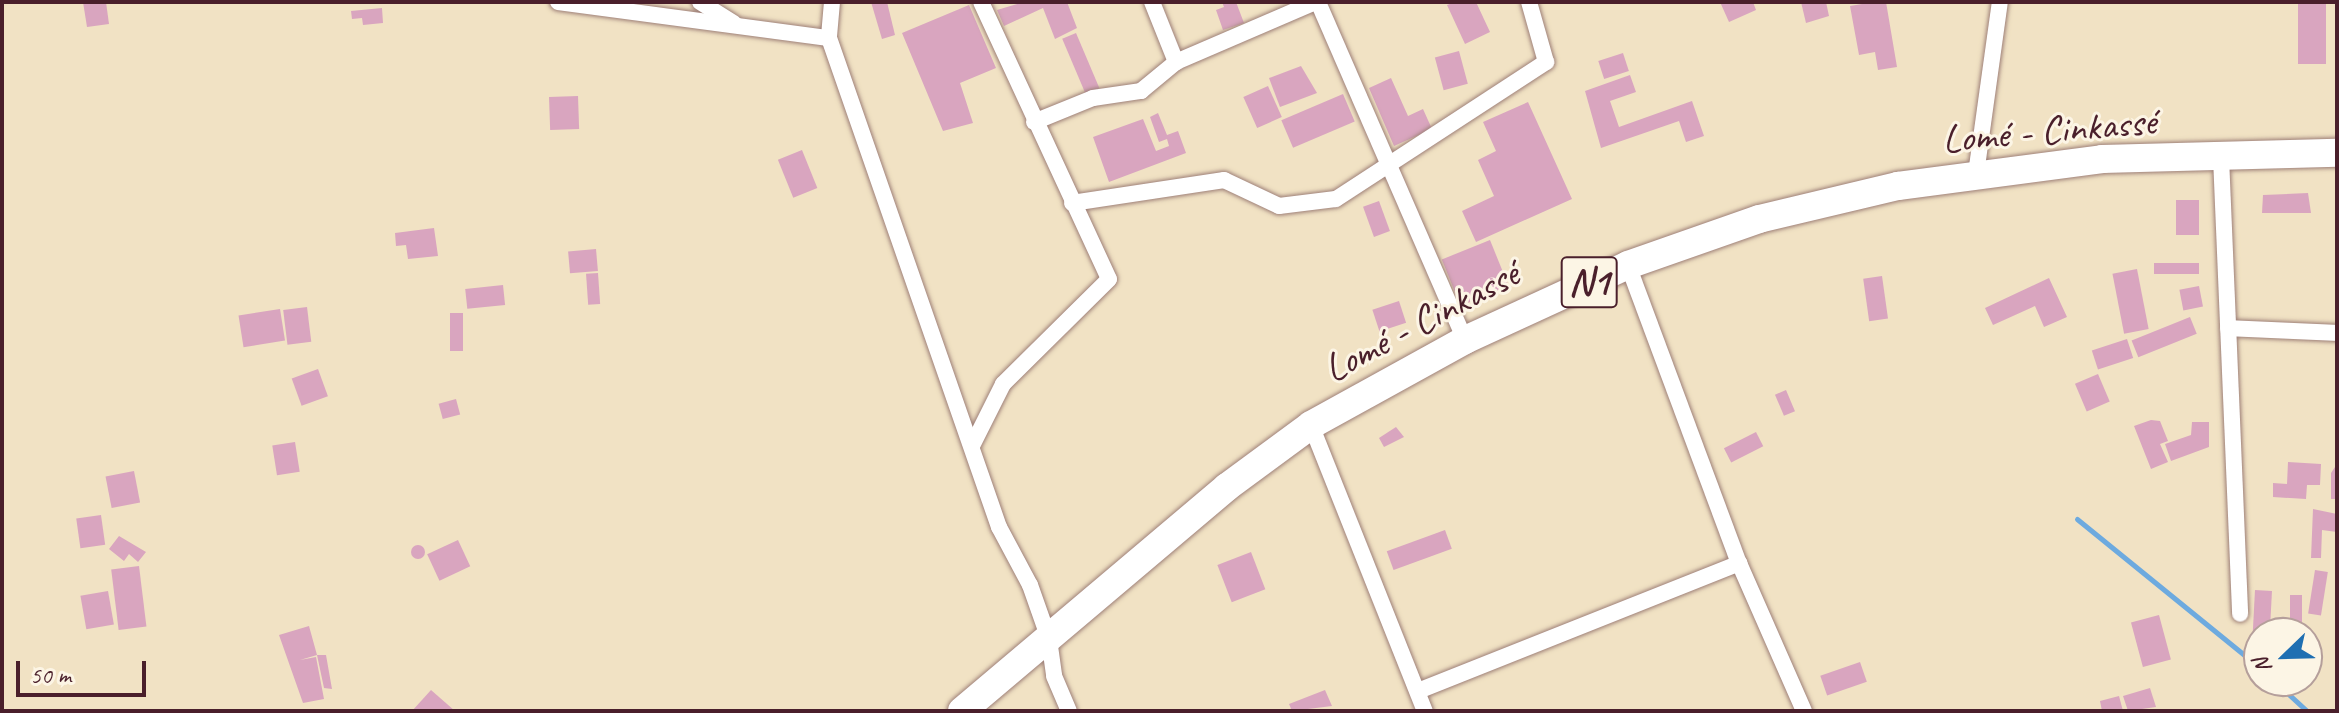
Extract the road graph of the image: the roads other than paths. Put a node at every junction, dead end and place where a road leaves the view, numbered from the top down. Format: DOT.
graph roads {
  1 [pos="558,2"];
  2 [pos="700,2"];
  3 [pos="832,2"];
  4 [pos="981,2"];
  5 [pos="1152,2"];
  6 [pos="1316,2"];
  7 [pos="1529,2"];
  8 [pos="2000,2"];
  9 [pos="738,25"];
  10 [pos="829,38"];
  11 [pos="1176,62"];
  12 [pos="1034,122"];
  13 [pos="2337,153"];
  14 [pos="2221,157"];
  15 [pos="1391,167"];
  16 [pos="1976,174"];
  17 [pos="1072,203"];
  18 [pos="1628,265"];
  19 [pos="2228,328"];
  20 [pos="2337,333"];
  21 [pos="1465,340"];
  22 [pos="1311,425"];
  23 [pos="973,444"];
  24 [pos="1739,563"];
  25 [pos="2240,614"];
  26 [pos="1049,639"];
  27 [pos="1418,691"];
  28 [pos="962,711"];
  29 [pos="1069,711"];
  30 [pos="1425,711"];
  31 [pos="1804,711"];
  1 -- 9 [label="street"];
  2 -- 9 [label="street"];
  3 -- 10 [label="street"];
  4 -- 12 [label="street"];
  5 -- 11 [label="street"];
  6 -- 11 [label="street"];
  6 -- 15 [label="street"];
  7 -- 15 [label="street"];
  8 -- 16 [label="street"];
  9 -- 10 [label="street"];
  10 -- 23 [label="street"];
  11 -- 12 [label="street"];
  12 -- 17 [label="street"];
  13 -- 14 [label="highway, Lomé - Cinkassé / N1"];
  14 -- 16 [label="highway, Lomé - Cinkassé / N1"];
  14 -- 19 [label="street"];
  15 -- 17 [label="street"];
  15 -- 21 [label="street"];
  16 -- 18 [label="highway, Lomé - Cinkassé / N1"];
  17 -- 23 [label="street"];
  18 -- 21 [label="highway, Lomé - Cinkassé / N1"];
  18 -- 24 [label="street"];
  19 -- 20 [label="street"];
  19 -- 25 [label="street"];
  21 -- 22 [label="highway, Lomé - Cinkassé / N1"];
  22 -- 26 [label="highway, Lomé - Cinkassé / N1"];
  22 -- 27 [label="street"];
  23 -- 26 [label="street"];
  24 -- 27 [label="street"];
  24 -- 31 [label="street"];
  26 -- 28 [label="highway, Lomé - Cinkassé / N1"];
  26 -- 29 [label="street"];
  27 -- 30 [label="street"];
}
